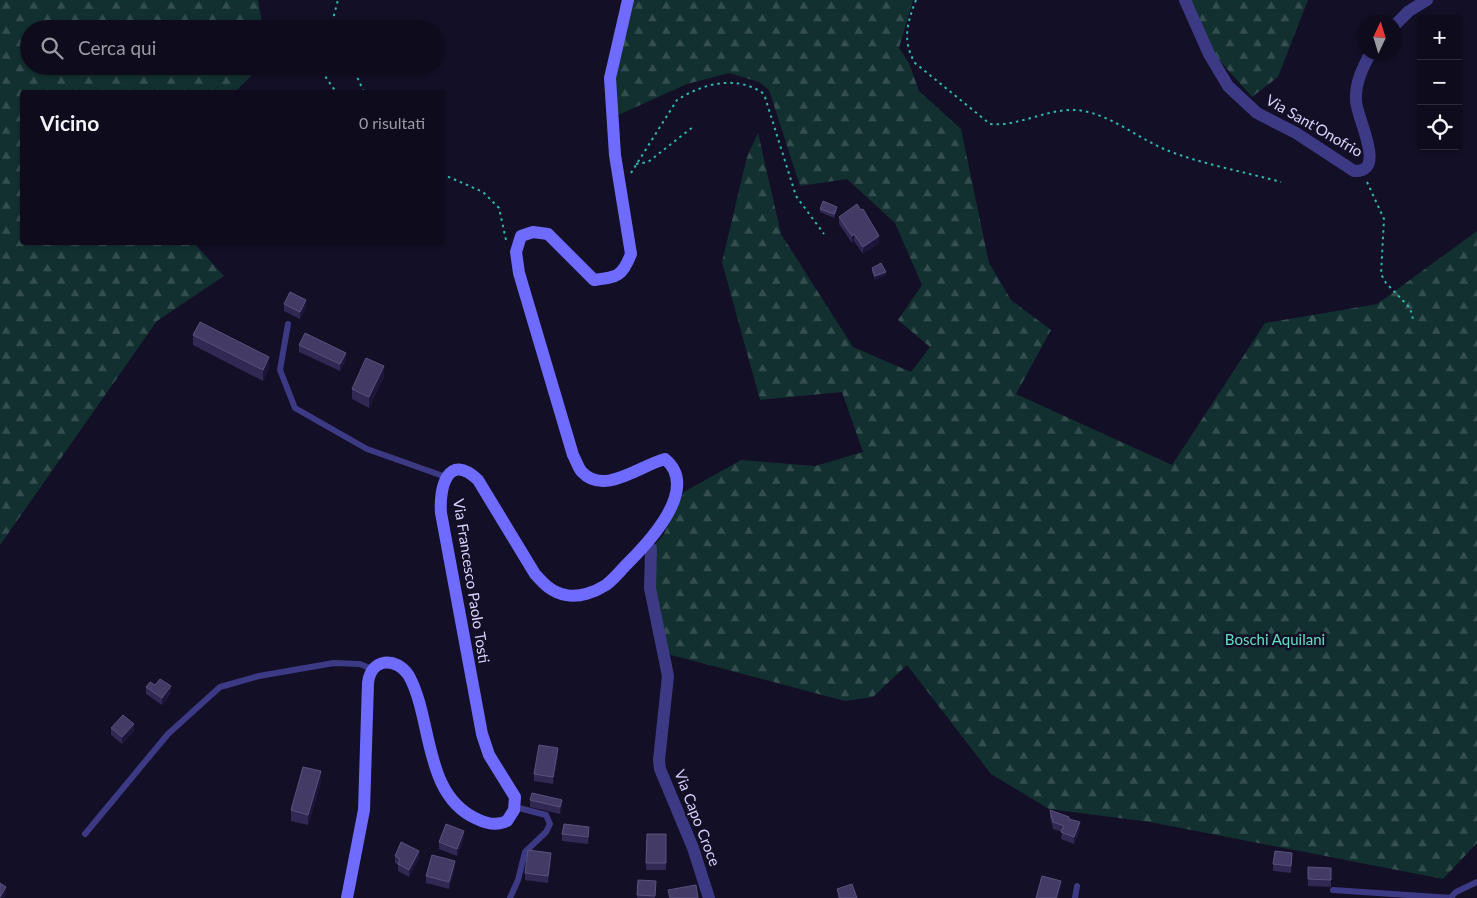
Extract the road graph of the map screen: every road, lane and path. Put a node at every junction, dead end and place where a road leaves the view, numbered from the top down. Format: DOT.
graph roads {
  1 [pos="338,0"];
  2 [pos="628,0"];
  3 [pos="916,0"];
  4 [pos="1185,0"];
  5 [pos="1427,0"];
  6 [pos="1402,18"];
  7 [pos="335,20"];
  8 [pos="1366,60"];
  9 [pos="324,75"];
  10 [pos="356,75"];
  11 [pos="335,90"];
  12 [pos="363,90"];
  13 [pos="693,127"];
  14 [pos="636,164"];
  15 [pos="1361,171"];
  16 [pos="445,175"];
  17 [pos="1281,182"];
  18 [pos="622,188"];
  19 [pos="824,234"];
  20 [pos="518,245"];
  21 [pos="1413,319"];
  22 [pos="288,324"];
  23 [pos="446,477"];
  24 [pos="646,544"];
  25 [pos="372,669"];
  26 [pos="515,807"];
  27 [pos="85,834"];
  28 [pos="1477,882"];
  29 [pos="1077,886"];
  30 [pos="1333,890"];
  31 [pos="347,898"];
  32 [pos="510,898"];
  33 [pos="709,898"];
  34 [pos="1075,898"];
  35 [pos="1451,898"];
  1 -- 7 [label="path"];
  2 -- 18 [label="main road"];
  3 -- 17 [label="path"];
  4 -- 15 [label="street, Via Sant'Onofrio"];
  5 -- 6 [label="street"];
  8 -- 15 [label="street, Via Sant'Onofrio"];
  9 -- 11 [label="path"];
  10 -- 12 [label="path"];
  13 -- 14 [label="path"];
  14 -- 18 [label="path"];
  14 -- 19 [label="path"];
  15 -- 21 [label="path"];
  16 -- 20 [label="path"];
  18 -- 20 [label="main road"];
  20 -- 24 [label="main road, Via Francesco Paolo Tosti"];
  22 -- 23 [label="lane"];
  23 -- 24 [label="main road, Via Francesco Paolo Tosti"];
  23 -- 26 [label="main road, Via Francesco Paolo Tosti"];
  24 -- 33 [label="street, Via Capo Croce"];
  25 -- 26 [label="main road"];
  25 -- 27 [label="lane"];
  25 -- 31 [label="main road"];
  26 -- 32 [label="lane"];
  28 -- 35 [label="lane"];
  29 -- 34 [label="lane"];
  30 -- 35 [label="lane"];
}
